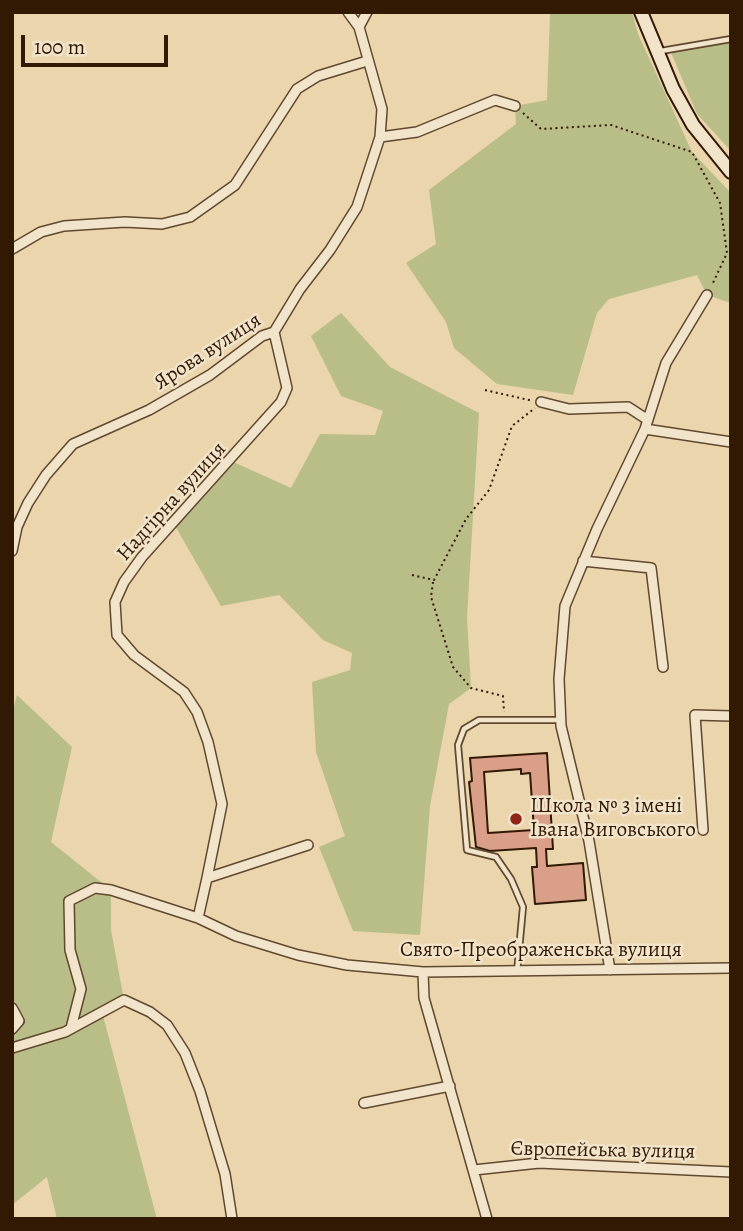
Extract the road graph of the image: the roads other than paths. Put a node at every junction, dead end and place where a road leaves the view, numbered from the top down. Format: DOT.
graph roads {
  1 [pos="348,12"];
  2 [pos="367,12"];
  3 [pos="641,12"];
  4 [pos="359,27"];
  5 [pos="731,39"];
  6 [pos="657,52"];
  7 [pos="367,61"];
  8 [pos="515,106"];
  9 [pos="380,137"];
  10 [pos="731,172"];
  11 [pos="12,249"];
  12 [pos="707,295"];
  13 [pos="274,332"];
  14 [pos="541,402"];
  15 [pos="647,424"];
  16 [pos="731,442"];
  17 [pos="12,551"];
  18 [pos="583,561"];
  19 [pos="663,667"];
  20 [pos="731,716"];
  21 [pos="561,720"];
  22 [pos="703,830"];
  23 [pos="308,845"];
  24 [pos="207,878"];
  25 [pos="198,918"];
  26 [pos="731,968"];
  27 [pos="610,970"];
  28 [pos="422,972"];
  29 [pos="517,973"];
  30 [pos="12,1008"];
  31 [pos="72,1028"];
  32 [pos="12,1029"];
  33 [pos="12,1048"];
  34 [pos="450,1086"];
  35 [pos="364,1103"];
  36 [pos="474,1170"];
  37 [pos="731,1172"];
  38 [pos="232,1219"];
  39 [pos="487,1219"];
  1 -- 4 [label="street"];
  2 -- 4 [label="street"];
  3 -- 6 [label="main road"];
  4 -- 7 [label="street, Ярова вулиця"];
  5 -- 6 [label="lane"];
  6 -- 10 [label="main road"];
  7 -- 9 [label="street, Ярова вулиця"];
  7 -- 11 [label="street"];
  8 -- 9 [label="street"];
  9 -- 13 [label="street, Ярова вулиця"];
  12 -- 15 [label="street"];
  13 -- 17 [label="street, Ярова вулиця"];
  13 -- 24 [label="street, Надгірна вулиця"];
  14 -- 15 [label="street"];
  15 -- 16 [label="street"];
  15 -- 18 [label="street"];
  18 -- 19 [label="street"];
  18 -- 21 [label="street"];
  20 -- 22 [label="street"];
  21 -- 27 [label="street"];
  21 -- 29 [label="lane"];
  23 -- 24 [label="street"];
  24 -- 25 [label="street, Надгірна вулиця"];
  25 -- 28 [label="street, Свято-Преображенська вулиця"];
  25 -- 31 [label="street, Свято-Преображенська вулиця"];
  26 -- 27 [label="street, Свято-Преображенська вулиця"];
  27 -- 29 [label="street, Свято-Преображенська вулиця"];
  28 -- 29 [label="street, Свято-Преображенська вулиця"];
  28 -- 34 [label="street"];
  30 -- 32 [label="street"];
  31 -- 33 [label="street"];
  31 -- 38 [label="street"];
  34 -- 35 [label="street"];
  34 -- 36 [label="street"];
  36 -- 37 [label="street, Європейська вулиця"];
  36 -- 39 [label="street"];
}
